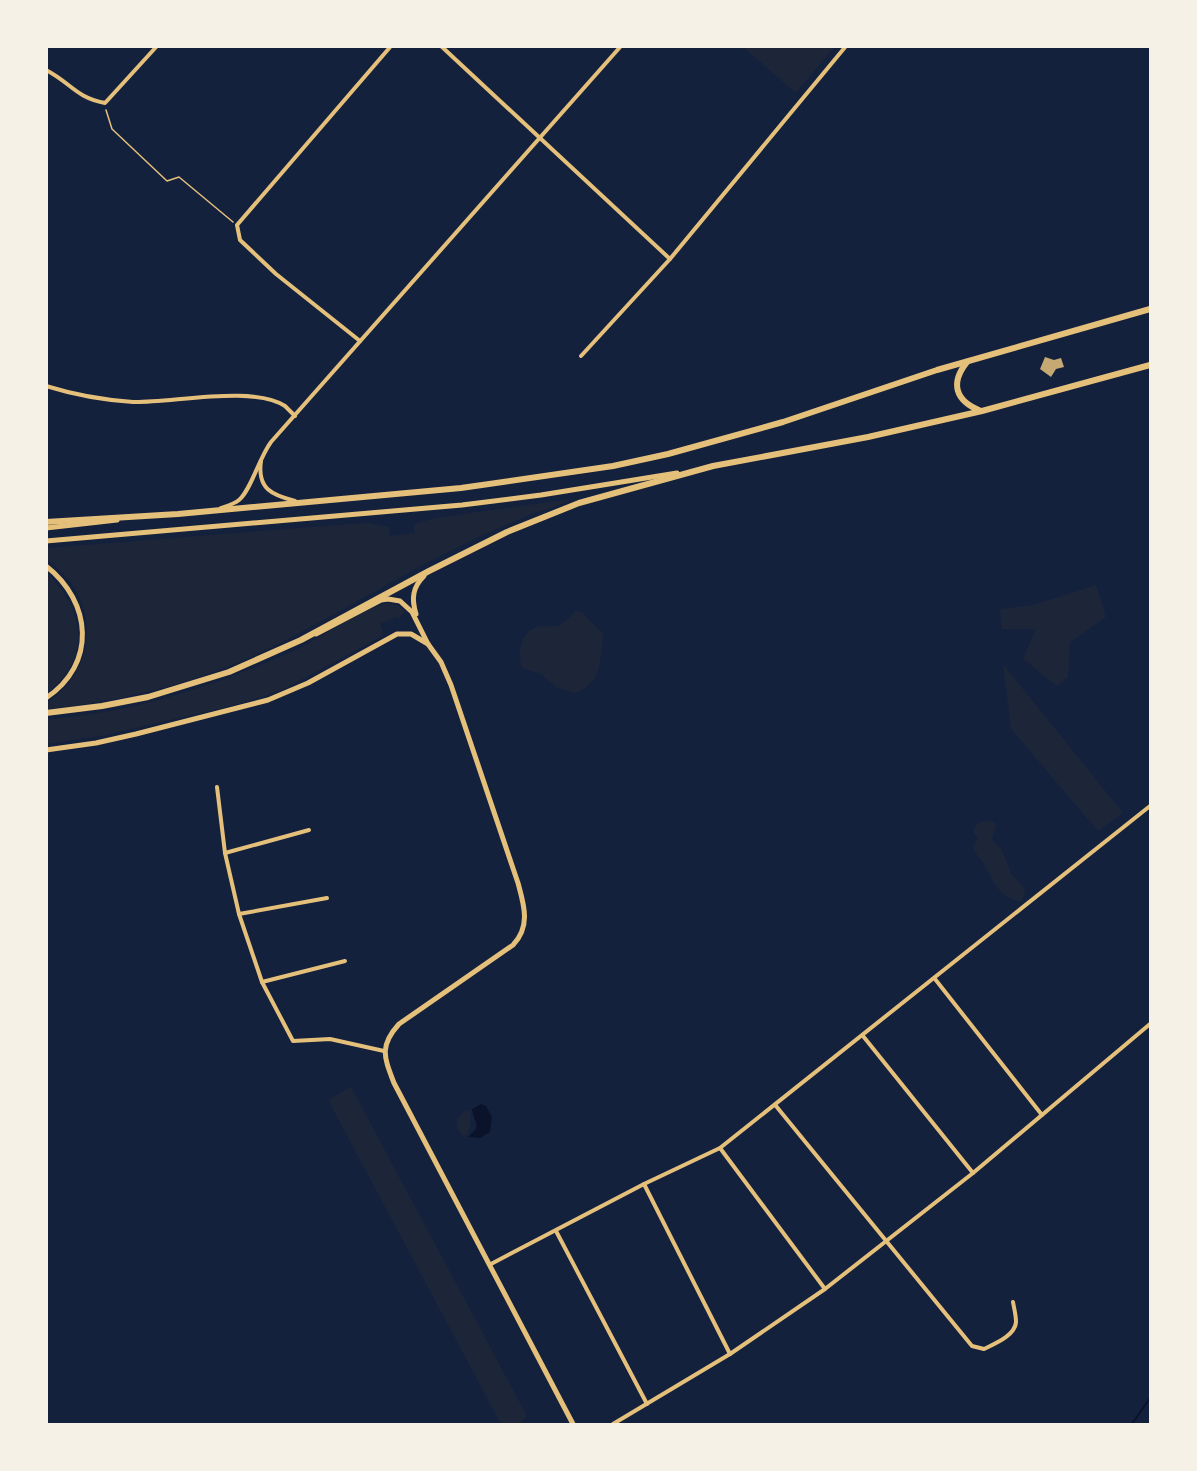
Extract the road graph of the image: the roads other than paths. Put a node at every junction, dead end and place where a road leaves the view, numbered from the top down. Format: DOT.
graph roads {
  1 [pos="157,46"];
  2 [pos="391,46"];
  3 [pos="441,46"];
  4 [pos="621,46"];
  5 [pos="846,46"];
  6 [pos="46,70"];
  7 [pos="540,138"];
  8 [pos="670,259"];
  9 [pos="1150,309"];
  10 [pos="360,341"];
  11 [pos="581,356"];
  12 [pos="968,361"];
  13 [pos="1150,365"];
  14 [pos="46,386"];
  15 [pos="982,411"];
  16 [pos="295,416"];
  17 [pos="262,454"];
  18 [pos="713,466"];
  19 [pos="299,502"];
  20 [pos="211,511"];
  21 [pos="178,514"];
  22 [pos="46,522"];
  23 [pos="46,528"];
  24 [pos="46,541"];
  25 [pos="46,566"];
  26 [pos="429,571"];
  27 [pos="419,624"];
  28 [pos="301,640"];
  29 [pos="428,644"];
  30 [pos="46,698"];
  31 [pos="46,713"];
  32 [pos="46,750"];
  33 [pos="217,787"];
  34 [pos="1150,806"];
  35 [pos="309,830"];
  36 [pos="225,853"];
  37 [pos="327,898"];
  38 [pos="239,914"];
  39 [pos="345,961"];
  40 [pos="935,979"];
  41 [pos="262,982"];
  42 [pos="1150,1024"];
  43 [pos="863,1036"];
  44 [pos="384,1051"];
  45 [pos="776,1106"];
  46 [pos="1042,1115"];
  47 [pos="720,1148"];
  48 [pos="973,1173"];
  49 [pos="644,1184"];
  50 [pos="556,1231"];
  51 [pos="886,1241"];
  52 [pos="490,1264"];
  53 [pos="825,1289"];
  54 [pos="1013,1302"];
  55 [pos="730,1354"];
  56 [pos="647,1404"];
  57 [pos="573,1425"];
  58 [pos="613,1425"];
  1 -- 6 [label="street"];
  2 -- 10 [label="street"];
  3 -- 7 [label="street"];
  4 -- 7 [label="street"];
  5 -- 8 [label="street"];
  7 -- 8 [label="street"];
  7 -- 10 [label="street"];
  8 -- 11 [label="street"];
  9 -- 12 [label="highway"];
  10 -- 16 [label="street"];
  12 -- 15 [label="highway"];
  12 -- 19 [label="highway"];
  13 -- 15 [label="highway"];
  14 -- 16 [label="street"];
  15 -- 18 [label="highway"];
  16 -- 17 [label="street"];
  17 -- 19 [label="street"];
  17 -- 20 [label="street"];
  18 -- 24 [label="main road"];
  18 -- 26 [label="highway"];
  19 -- 20 [label="highway"];
  20 -- 21 [label="highway"];
  21 -- 22 [label="highway"];
  21 -- 23 [label="main road"];
  25 -- 30 [label="main road"];
  26 -- 27 [label="main road"];
  26 -- 28 [label="highway"];
  27 -- 28 [label="main road"];
  27 -- 29 [label="main road"];
  28 -- 31 [label="highway"];
  29 -- 32 [label="main road"];
  29 -- 44 [label="main road"];
  33 -- 36 [label="street"];
  34 -- 40 [label="street"];
  35 -- 36 [label="street"];
  36 -- 38 [label="street"];
  37 -- 38 [label="street"];
  38 -- 41 [label="street"];
  39 -- 41 [label="street"];
  40 -- 43 [label="street"];
  40 -- 46 [label="street"];
  41 -- 44 [label="street"];
  42 -- 46 [label="street"];
  43 -- 45 [label="street"];
  43 -- 48 [label="street"];
  44 -- 52 [label="main road"];
  45 -- 47 [label="street"];
  45 -- 51 [label="street"];
  46 -- 48 [label="street"];
  47 -- 49 [label="street"];
  47 -- 53 [label="street"];
  48 -- 51 [label="street"];
  49 -- 50 [label="street"];
  49 -- 55 [label="street"];
  50 -- 52 [label="street"];
  50 -- 56 [label="street"];
  51 -- 53 [label="street"];
  51 -- 54 [label="street"];
  52 -- 57 [label="main road"];
  53 -- 55 [label="street"];
  55 -- 56 [label="street"];
  56 -- 58 [label="street"];
}
